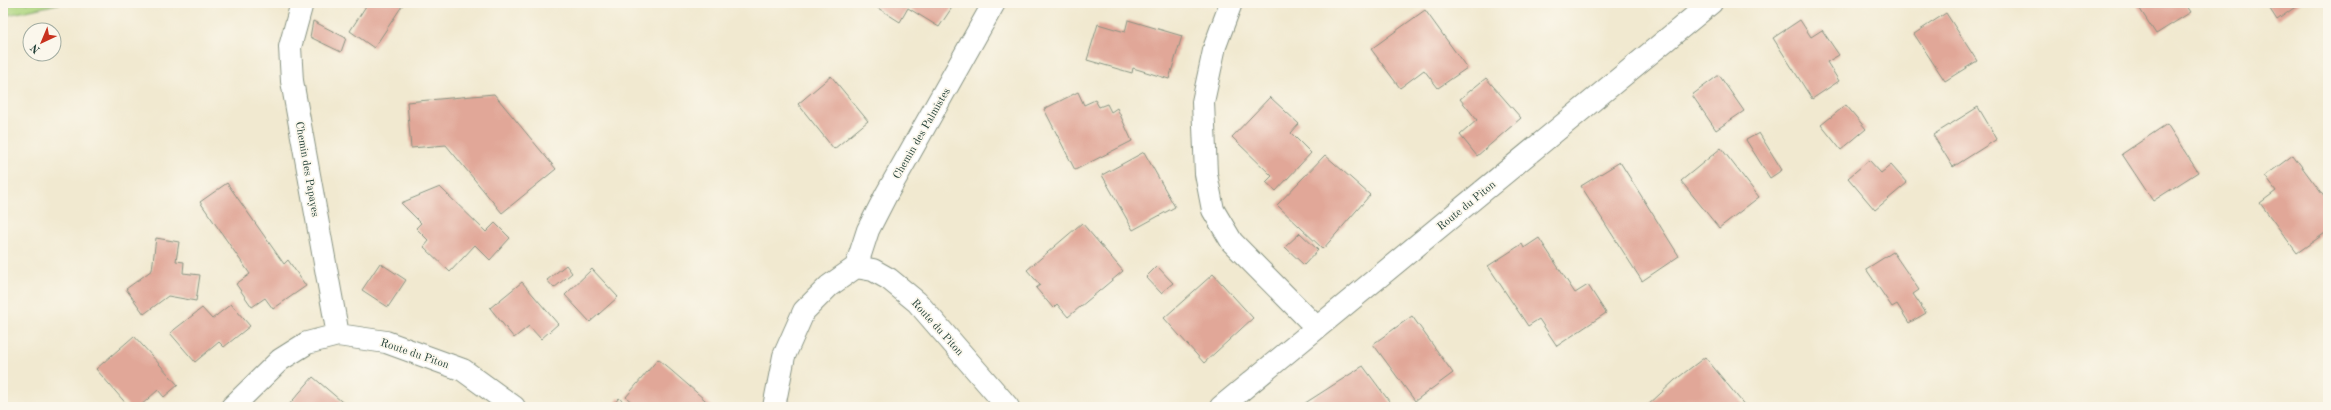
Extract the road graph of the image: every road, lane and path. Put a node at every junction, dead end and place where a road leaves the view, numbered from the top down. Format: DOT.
graph roads {
  1 [pos="302,3"];
  2 [pos="994,3"];
  3 [pos="1231,3"];
  4 [pos="1712,3"];
  5 [pos="856,267"];
  6 [pos="1316,327"];
  7 [pos="338,334"];
  8 [pos="232,407"];
  9 [pos="514,407"];
  10 [pos="774,407"];
  11 [pos="1008,407"];
  12 [pos="1221,407"];
  1 -- 7 [label="street, Chemin des Papayes"];
  2 -- 5 [label="street, Chemin des Palmistes"];
  3 -- 6 [label="street"];
  4 -- 6 [label="street, Route du Piton"];
  5 -- 10 [label="street"];
  5 -- 11 [label="street, Route du Piton"];
  6 -- 12 [label="street, Route du Piton"];
  7 -- 8 [label="street, Route du Piton"];
  7 -- 9 [label="street, Route du Piton"];
}
